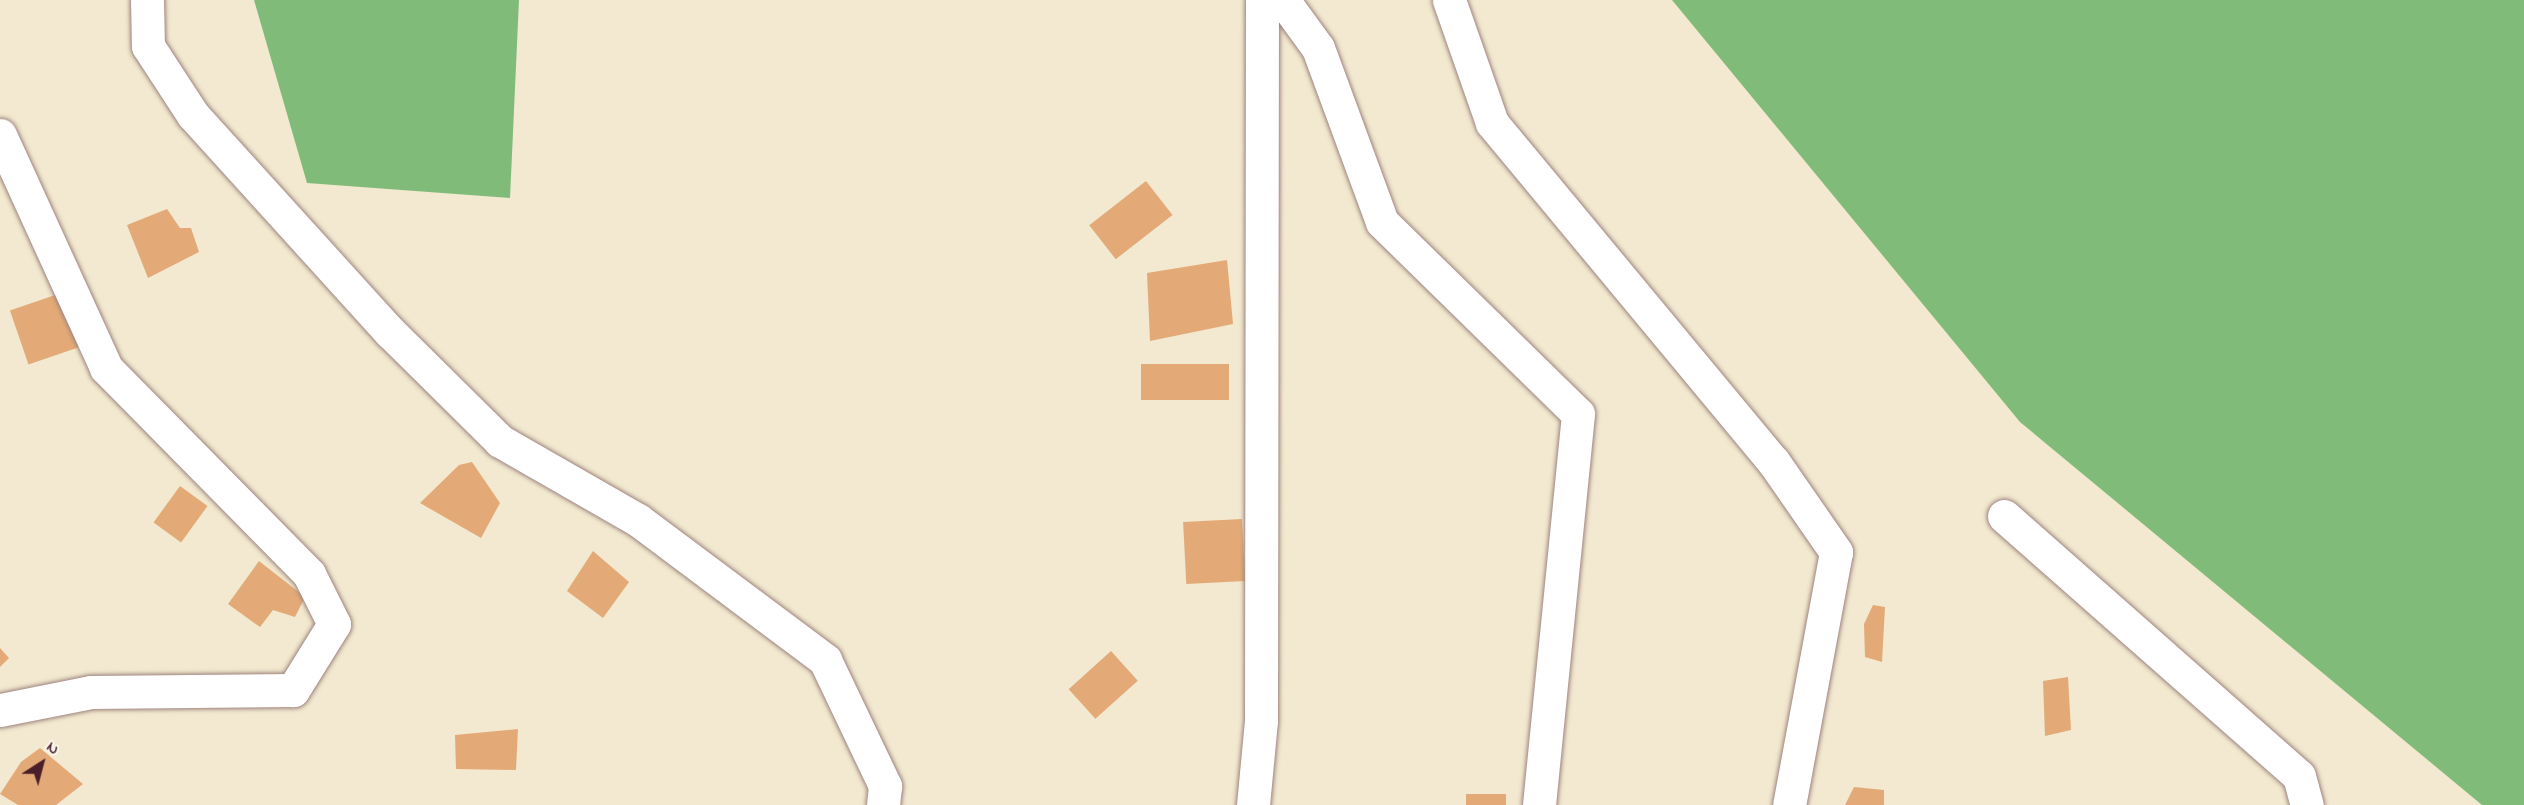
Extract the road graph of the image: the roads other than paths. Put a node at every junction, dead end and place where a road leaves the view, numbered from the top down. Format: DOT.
graph roads {
  1 [pos="147,0"];
  2 [pos="1449,0"];
  3 [pos="1265,1"];
  4 [pos="0,135"];
  5 [pos="2004,516"];
  6 [pos="0,710"];
  7 [pos="883,805"];
  8 [pos="1253,805"];
  9 [pos="1539,805"];
  10 [pos="1789,805"];
  11 [pos="2307,805"];
  1 -- 7 [label="street"];
  2 -- 10 [label="street"];
  3 -- 8 [label="street"];
  3 -- 9 [label="street"];
  4 -- 6 [label="street"];
  5 -- 11 [label="street"];
}
